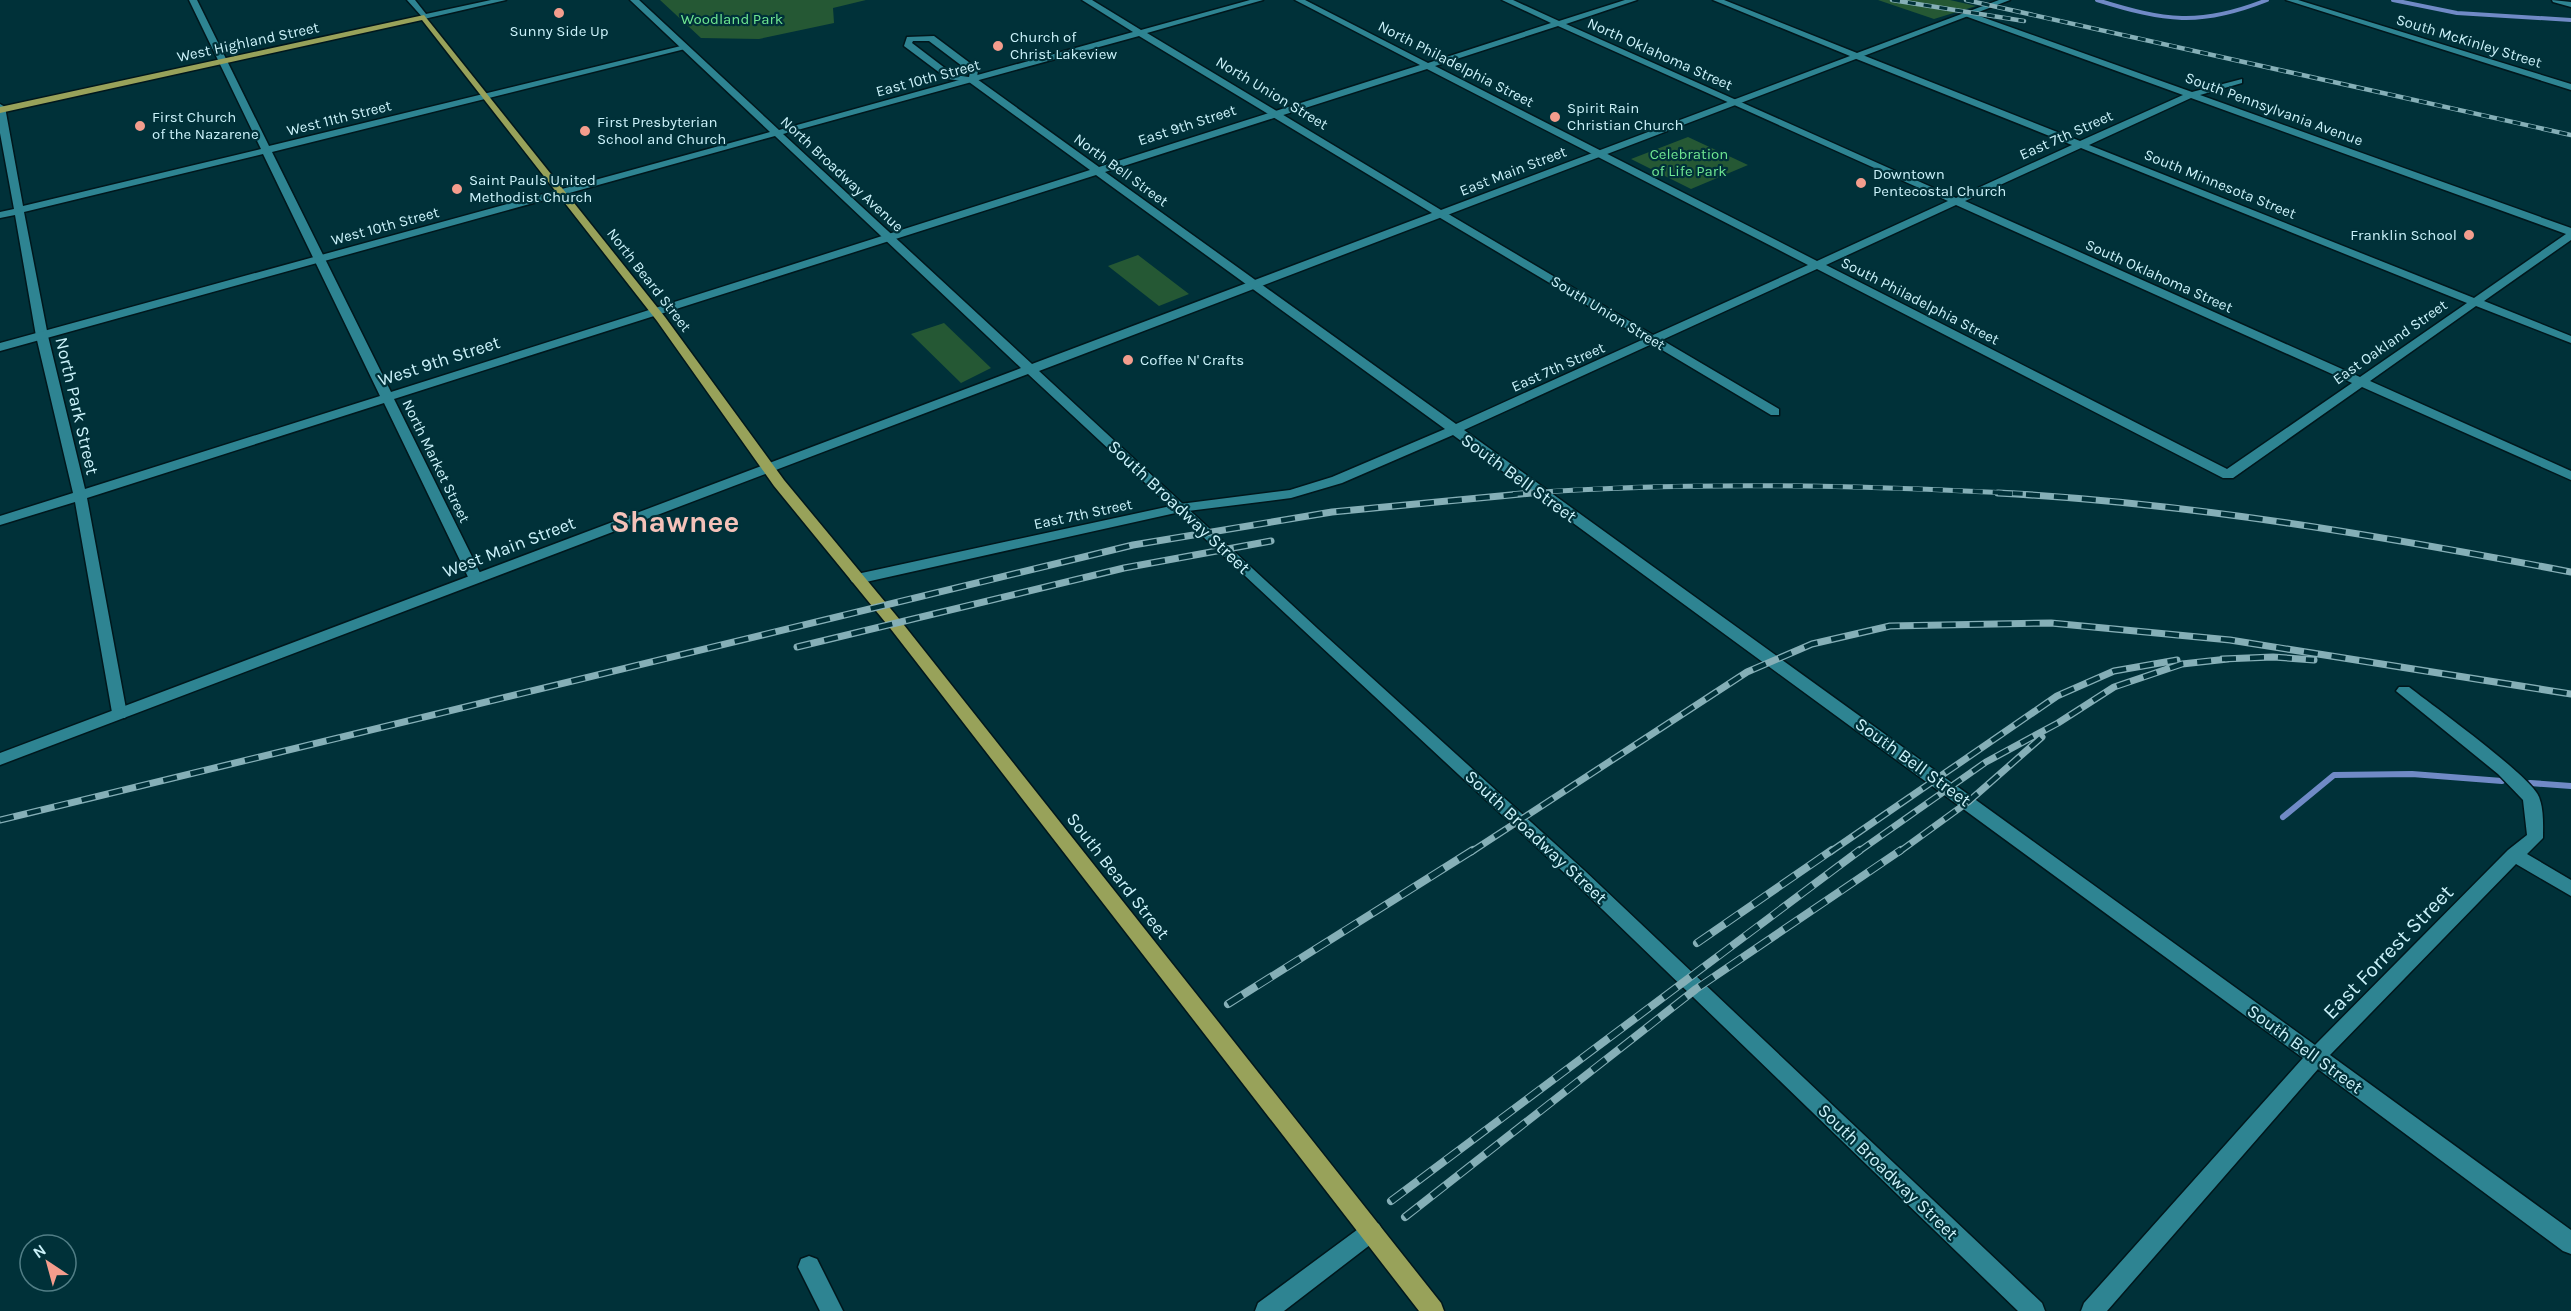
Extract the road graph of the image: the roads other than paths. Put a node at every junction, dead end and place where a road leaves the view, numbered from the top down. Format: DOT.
graph roads {
  1 [pos="193,0"];
  2 [pos="411,0"];
  3 [pos="502,0"];
  4 [pos="634,0"];
  5 [pos="1086,0"];
  6 [pos="1259,0"];
  7 [pos="1299,0"];
  8 [pos="1506,0"];
  9 [pos="1633,0"];
  10 [pos="1717,0"];
  11 [pos="2006,0"];
  12 [pos="2290,0"];
  13 [pos="2556,0"];
  14 [pos="2571,5"];
  15 [pos="1968,14"];
  16 [pos="424,17"];
  17 [pos="1559,24"];
  18 [pos="1141,33"];
  19 [pos="685,48"];
  20 [pos="1857,56"];
  21 [pos="225,61"];
  22 [pos="1427,66"];
  23 [pos="972,80"];
  24 [pos="2239,81"];
  25 [pos="2571,87"];
  26 [pos="2190,95"];
  27 [pos="486,97"];
  28 [pos="1736,102"];
  29 [pos="0,109"];
  30 [pos="1275,113"];
  31 [pos="778,134"];
  32 [pos="2080,144"];
  33 [pos="267,151"];
  34 [pos="1599,154"];
  35 [pos="1095,170"];
  36 [pos="562,194"];
  37 [pos="1956,201"];
  38 [pos="21,210"];
  39 [pos="1441,214"];
  40 [pos="0,215"];
  41 [pos="2571,233"];
  42 [pos="889,237"];
  43 [pos="321,259"];
  44 [pos="1817,266"];
  45 [pos="1253,285"];
  46 [pos="2475,302"];
  47 [pos="655,311"];
  48 [pos="42,336"];
  49 [pos="1653,340"];
  50 [pos="2571,340"];
  51 [pos="0,347"];
  52 [pos="1031,369"];
  53 [pos="2359,381"];
  54 [pos="388,396"];
  55 [pos="1775,412"];
  56 [pos="1454,430"];
  57 [pos="769,468"];
  58 [pos="2228,475"];
  59 [pos="2571,476"];
  60 [pos="80,495"];
  61 [pos="1180,508"];
  62 [pos="0,521"];
  63 [pos="476,579"];
  64 [pos="857,579"];
  65 [pos="2403,691"];
  66 [pos="119,714"];
  67 [pos="0,759"];
  68 [pos="2514,855"];
  69 [pos="2571,889"];
  70 [pos="2316,1057"];
  71 [pos="1372,1231"];
  72 [pos="2571,1243"];
  73 [pos="809,1267"];
  74 [pos="832,1311"];
  75 [pos="1266,1311"];
  76 [pos="1433,1311"];
  77 [pos="2034,1311"];
  78 [pos="2092,1311"];
  1 -- 21 [label="street, North Market Street"];
  2 -- 16 [label="street, North Beard Street"];
  3 -- 16 [label="street, West Highland Street"];
  4 -- 19 [label="street, North Broadway Avenue"];
  5 -- 18 [label="street, North Union Street"];
  6 -- 18 [label="street, East 10th Street"];
  7 -- 22 [label="street, North Philadelphia Street"];
  8 -- 17 [label="street, North Oklahoma Street"];
  9 -- 17 [label="street, East 9th Street"];
  10 -- 20 [label="street, South Minnesota Street"];
  11 -- 15 [label="street, East Main Street"];
  12 -- 25 [label="street, South McKinley Street"];
  13 -- 14 [label="street"];
  15 -- 20 [label="street, East Main Street"];
  15 -- 26 [label="street, South Pennsylvania Avenue"];
  16 -- 21 [label="main road, West Highland Street"];
  16 -- 27 [label="main road, North Beard Street"];
  17 -- 22 [label="street, East 9th Street"];
  17 -- 28 [label="street, North Oklahoma Street"];
  18 -- 23 [label="street, East 10th Street"];
  18 -- 30 [label="street, North Union Street"];
  19 -- 27 [label="street, West 11th Street"];
  19 -- 31 [label="street, North Broadway Avenue"];
  20 -- 28 [label="street, East Main Street"];
  20 -- 32 [label="street, South Minnesota Street"];
  21 -- 29 [label="main road, West Highland Street"];
  21 -- 33 [label="street, North Market Street"];
  22 -- 30 [label="street, East 9th Street"];
  22 -- 34 [label="street, North Philadelphia Street"];
  23 -- 23 [label="street, North Bell Street"];
  23 -- 31 [label="street, East 10th Street"];
  23 -- 35 [label="street, North Bell Street"];
  24 -- 26 [label="street, East 7th Street"];
  26 -- 32 [label="street, East 7th Street"];
  26 -- 41 [label="street, South Pennsylvania Avenue"];
  27 -- 33 [label="street, West 11th Street"];
  27 -- 36 [label="main road, North Beard Street"];
  28 -- 34 [label="street, East Main Street"];
  28 -- 37 [label="street, South Oklahoma Street"];
  29 -- 38 [label="street, North Park Street"];
  30 -- 35 [label="street, East 9th Street"];
  30 -- 39 [label="street, North Union Street"];
  31 -- 36 [label="street, West 10th Street"];
  31 -- 42 [label="street, North Broadway Avenue"];
  32 -- 37 [label="street, East 7th Street"];
  32 -- 46 [label="street, South Minnesota Street"];
  33 -- 38 [label="street, West 11th Street"];
  33 -- 43 [label="street, North Market Street"];
  34 -- 39 [label="street, East Main Street"];
  34 -- 44 [label="street, South Philadelphia Street"];
  35 -- 42 [label="street, East 9th Street"];
  35 -- 45 [label="street, North Bell Street"];
  36 -- 43 [label="street, West 10th Street"];
  36 -- 47 [label="main road, North Beard Street"];
  37 -- 44 [label="street, East 7th Street"];
  37 -- 53 [label="street, South Oklahoma Street"];
  38 -- 40 [label="street, West 11th Street"];
  38 -- 48 [label="street, North Park Street"];
  39 -- 45 [label="street, East Main Street"];
  39 -- 49 [label="street, South Union Street"];
  41 -- 46 [label="street, East Oakland Street"];
  42 -- 47 [label="street, West 9th Street"];
  42 -- 52 [label="street, North Broadway Avenue"];
  43 -- 48 [label="street, West 10th Street"];
  43 -- 54 [label="street, North Market Street"];
  44 -- 49 [label="street, East 7th Street"];
  44 -- 58 [label="street, South Philadelphia Street"];
  45 -- 52 [label="street, East Main Street"];
  45 -- 56 [label="street, South Bell Street"];
  46 -- 50 [label="street, South Minnesota Street"];
  46 -- 53 [label="street, East Oakland Street"];
  47 -- 54 [label="street, West 9th Street"];
  47 -- 57 [label="main road, North Beard Street"];
  48 -- 51 [label="street, West 10th Street"];
  48 -- 60 [label="street, North Park Street"];
  49 -- 55 [label="street, South Union Street"];
  49 -- 56 [label="street, East 7th Street"];
  52 -- 57 [label="street, West Main Street"];
  52 -- 61 [label="street, South Broadway Street"];
  53 -- 58 [label="street, East Oakland Street"];
  53 -- 59 [label="street, South Oklahoma Street"];
  54 -- 60 [label="street, West 9th Street"];
  54 -- 63 [label="street, North Market Street"];
  56 -- 61 [label="street, East 7th Street"];
  56 -- 70 [label="street, South Bell Street"];
  57 -- 63 [label="street, West Main Street"];
  57 -- 64 [label="main road, South Beard Street"];
  60 -- 62 [label="street, West 9th Street"];
  60 -- 66 [label="street, North Park Street"];
  61 -- 64 [label="street, East 7th Street"];
  61 -- 77 [label="street, South Broadway Street"];
  63 -- 66 [label="street, West Main Street"];
  64 -- 71 [label="main road, South Beard Street"];
  65 -- 68 [label="street, East Forrest Street"];
  66 -- 67 [label="street, West Main Street"];
  68 -- 69 [label="street"];
  68 -- 70 [label="street, East Forrest Street"];
  70 -- 72 [label="street, South Bell Street"];
  70 -- 78 [label="street, East Forrest Street"];
  71 -- 75 [label="street"];
  71 -- 76 [label="main road, South Beard Street"];
  73 -- 74 [label="street"];
}
